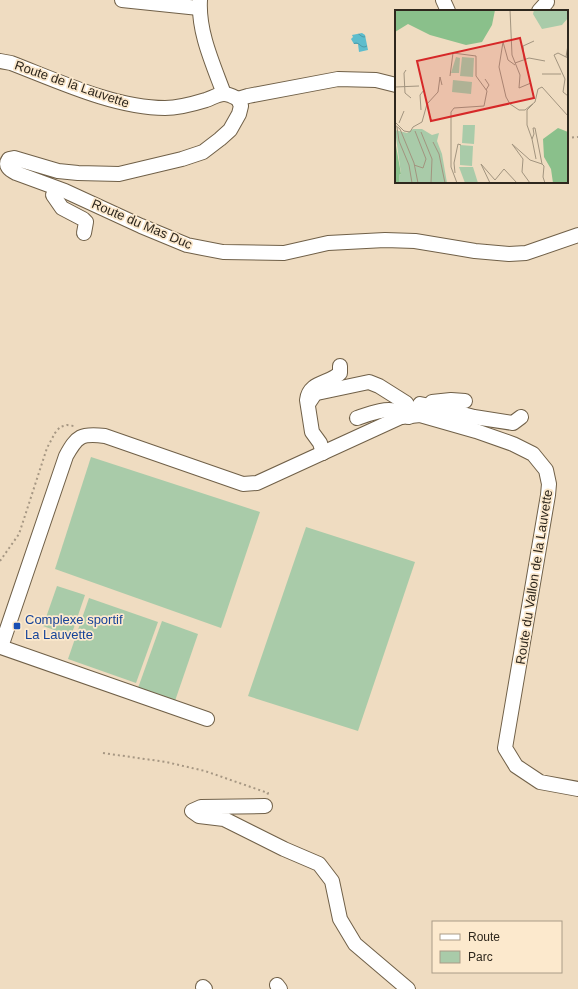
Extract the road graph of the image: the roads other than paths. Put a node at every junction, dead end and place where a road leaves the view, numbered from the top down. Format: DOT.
graph roads {
  1 [pos="122,0"];
  2 [pos="443,0"];
  3 [pos="199,4"];
  4 [pos="448,10"];
  5 [pos="0,61"];
  6 [pos="395,84"];
  7 [pos="224,94"];
  8 [pos="238,100"];
  9 [pos="30,178"];
  10 [pos="54,195"];
  11 [pos="70,203"];
  12 [pos="118,225"];
  13 [pos="84,233"];
  14 [pos="160,234"];
  15 [pos="578,235"];
  16 [pos="340,366"];
  17 [pos="464,401"];
  18 [pos="308,404"];
  19 [pos="420,404"];
  20 [pos="407,417"];
  21 [pos="521,417"];
  22 [pos="357,418"];
  23 [pos="323,453"];
  24 [pos="1,647"];
  25 [pos="207,719"];
  26 [pos="578,789"];
  27 [pos="265,806"];
  28 [pos="407,989"];
  1 -- 3 [label="street"];
  2 -- 4 [label="street"];
  3 -- 7 [label="street"];
  5 -- 7 [label="street, Route de la Lauvette"];
  6 -- 8 [label="street"];
  7 -- 8 [label="street"];
  8 -- 9 [label="street, Route du Mas Duc"];
  9 -- 10 [label="street"];
  9 -- 14 [label="street, Route du Mas Duc"];
  10 -- 11 [label="street"];
  10 -- 13 [label="street"];
  12 -- 14 [label="street"];
  14 -- 15 [label="street, Route du Mas Duc"];
  16 -- 18 [label="street"];
  17 -- 19 [label="street"];
  18 -- 20 [label="street"];
  18 -- 23 [label="street"];
  19 -- 20 [label="street"];
  19 -- 21 [label="street"];
  20 -- 22 [label="street"];
  20 -- 23 [label="street, Route du Vallon de la Lauvette"];
  20 -- 26 [label="street, Route du Vallon de la Lauvette"];
  23 -- 24 [label="street, Route du Vallon de la Lauvette"];
  24 -- 25 [label="street"];
  27 -- 28 [label="street"];
}
